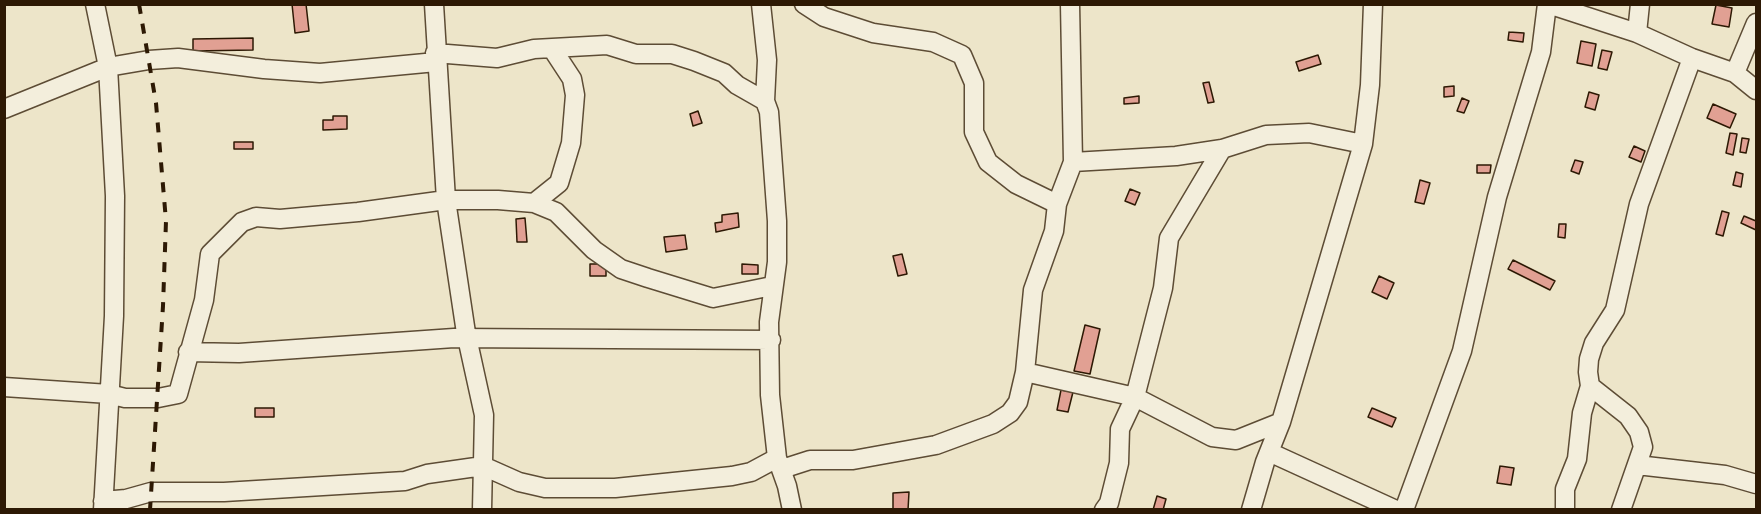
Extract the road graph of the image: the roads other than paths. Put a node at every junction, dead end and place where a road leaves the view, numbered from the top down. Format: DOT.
graph roads {
  1 [pos="95,4"];
  2 [pos="434,4"];
  3 [pos="761,4"];
  4 [pos="804,4"];
  5 [pos="1070,4"];
  6 [pos="1373,4"];
  7 [pos="1548,4"];
  8 [pos="1640,4"];
  9 [pos="1756,23"];
  10 [pos="1637,33"];
  11 [pos="553,50"];
  12 [pos="435,58"];
  13 [pos="1692,58"];
  14 [pos="108,68"];
  15 [pos="1735,73"];
  16 [pos="1756,90"];
  17 [pos="765,101"];
  18 [pos="4,109"];
  19 [pos="1363,144"];
  20 [pos="1222,149"];
  21 [pos="1073,162"];
  22 [pos="446,200"];
  23 [pos="534,203"];
  24 [pos="1057,204"];
  25 [pos="772,286"];
  26 [pos="467,338"];
  27 [pos="771,340"];
  28 [pos="188,352"];
  29 [pos="1025,372"];
  30 [pos="1590,386"];
  31 [pos="4,387"];
  32 [pos="109,394"];
  33 [pos="1135,397"];
  34 [pos="1281,422"];
  35 [pos="1269,452"];
  36 [pos="779,463"];
  37 [pos="1637,465"];
  38 [pos="483,466"];
  39 [pos="1756,484"];
  40 [pos="103,505"];
  41 [pos="482,510"];
  42 [pos="792,510"];
  43 [pos="1104,510"];
  44 [pos="1251,510"];
  45 [pos="1396,510"];
  46 [pos="1404,510"];
  47 [pos="1565,510"];
  48 [pos="1622,510"];
  1 -- 14 [label="street"];
  2 -- 12 [label="street"];
  3 -- 17 [label="street"];
  4 -- 24 [label="street"];
  5 -- 21 [label="street"];
  6 -- 19 [label="street"];
  7 -- 10 [label="street"];
  7 -- 46 [label="street"];
  8 -- 10 [label="street"];
  9 -- 15 [label="street"];
  10 -- 13 [label="street"];
  11 -- 12 [label="street"];
  11 -- 17 [label="street"];
  11 -- 23 [label="street"];
  12 -- 14 [label="street"];
  12 -- 22 [label="street"];
  13 -- 15 [label="street"];
  13 -- 30 [label="street"];
  14 -- 18 [label="street"];
  14 -- 32 [label="street"];
  15 -- 16 [label="street"];
  17 -- 25 [label="street"];
  19 -- 20 [label="street"];
  19 -- 34 [label="street"];
  20 -- 21 [label="street"];
  20 -- 33 [label="street"];
  21 -- 24 [label="street"];
  22 -- 23 [label="street"];
  22 -- 26 [label="street"];
  22 -- 28 [label="street"];
  23 -- 25 [label="street"];
  24 -- 29 [label="street"];
  25 -- 27 [label="street"];
  26 -- 27 [label="street"];
  26 -- 28 [label="street"];
  26 -- 38 [label="street"];
  27 -- 36 [label="street"];
  28 -- 32 [label="street"];
  29 -- 33 [label="street"];
  29 -- 36 [label="street"];
  30 -- 37 [label="street"];
  30 -- 47 [label="street"];
  31 -- 32 [label="street"];
  32 -- 40 [label="street"];
  33 -- 34 [label="street"];
  33 -- 43 [label="street"];
  34 -- 35 [label="street"];
  35 -- 44 [label="street"];
  35 -- 45 [label="street"];
  36 -- 38 [label="street"];
  36 -- 42 [label="street"];
  37 -- 39 [label="street"];
  37 -- 48 [label="street"];
  38 -- 40 [label="street"];
  38 -- 41 [label="street"];
}
